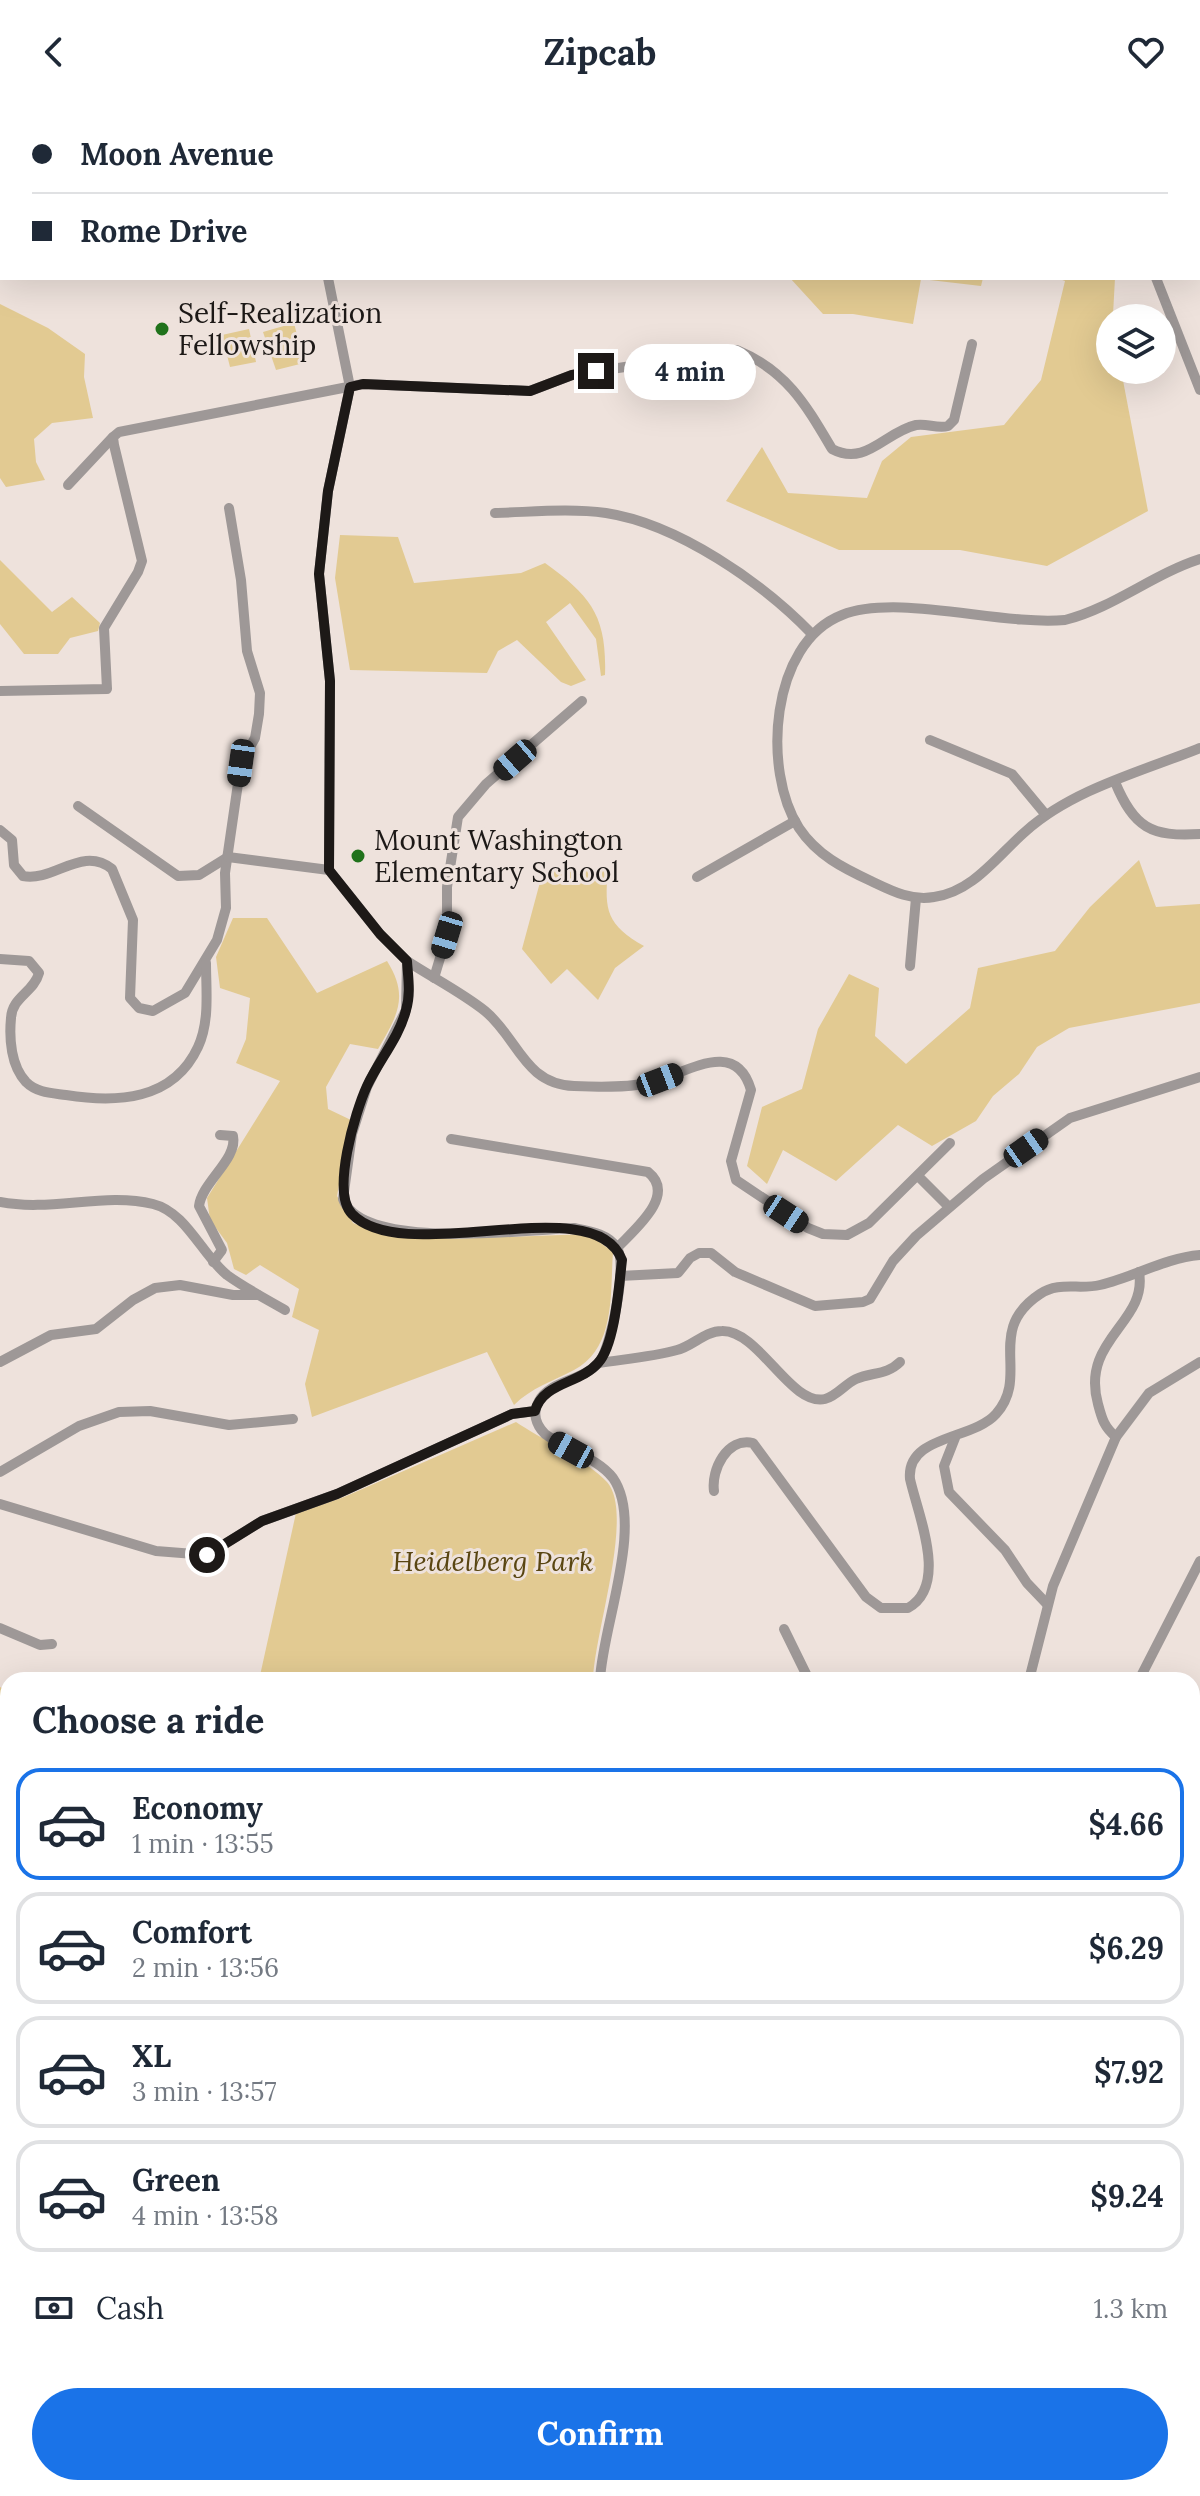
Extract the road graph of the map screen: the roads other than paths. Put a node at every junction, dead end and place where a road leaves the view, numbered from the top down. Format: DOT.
graph roads {
  1 [pos="328,280"];
  2 [pos="1157,280"];
  3 [pos="972,344"];
  4 [pos="350,387"];
  5 [pos="1200,390"];
  6 [pos="113,437"];
  7 [pos="68,485"];
  8 [pos="229,508"];
  9 [pos="495,513"];
  10 [pos="1200,559"];
  11 [pos="812,634"];
  12 [pos="0,691"];
  13 [pos="582,701"];
  14 [pos="930,740"];
  15 [pos="1200,748"];
  16 [pos="1115,782"];
  17 [pos="78,806"];
  18 [pos="1046,815"];
  19 [pos="795,821"];
  20 [pos="0,830"];
  21 [pos="1200,834"];
  22 [pos="228,857"];
  23 [pos="329,870"];
  24 [pos="697,877"];
  25 [pos="916,898"];
  26 [pos="0,959"];
  27 [pos="206,961"];
  28 [pos="407,961"];
  29 [pos="910,966"];
  30 [pos="434,978"];
  31 [pos="1200,1077"];
  32 [pos="220,1135"];
  33 [pos="451,1139"];
  34 [pos="950,1143"];
  35 [pos="918,1176"];
  36 [pos="0,1202"];
  37 [pos="18,1205"];
  38 [pos="949,1207"];
  39 [pos="0,1213"];
  40 [pos="617,1248"];
  41 [pos="1200,1255"];
  42 [pos="213,1262"];
  43 [pos="1139,1272"];
  44 [pos="620,1276"];
  45 [pos="260,1295"];
  46 [pos="285,1310"];
  47 [pos="0,1362"];
  48 [pos="900,1362"];
  49 [pos="1200,1362"];
  50 [pos="599,1363"];
  51 [pos="535,1411"];
  52 [pos="293,1419"];
  53 [pos="1116,1437"];
  54 [pos="955,1438"];
  55 [pos="0,1472"];
  56 [pos="714,1491"];
  57 [pos="0,1504"];
  58 [pos="1200,1561"];
  59 [pos="1047,1604"];
  60 [pos="0,1628"];
  61 [pos="784,1629"];
  62 [pos="52,1644"];
  63 [pos="600,1672"];
  64 [pos="805,1672"];
  65 [pos="1030,1672"];
  66 [pos="1143,1672"];
  1 -- 4 [label="street"];
  2 -- 5 [label="street"];
  3 -- 4 [label="street"];
  4 -- 6 [label="street"];
  4 -- 23 [label="street"];
  6 -- 7 [label="street"];
  6 -- 12 [label="street"];
  8 -- 22 [label="street"];
  9 -- 11 [label="street"];
  10 -- 11 [label="street"];
  11 -- 19 [label="street"];
  13 -- 30 [label="street"];
  14 -- 18 [label="street"];
  15 -- 16 [label="street"];
  16 -- 18 [label="street"];
  16 -- 21 [label="street"];
  17 -- 22 [label="street"];
  18 -- 25 [label="street"];
  19 -- 24 [label="street"];
  19 -- 25 [label="street"];
  20 -- 27 [label="street"];
  22 -- 23 [label="street"];
  22 -- 27 [label="street"];
  23 -- 28 [label="street"];
  25 -- 29 [label="street"];
  26 -- 27 [label="street"];
  28 -- 30 [label="street"];
  28 -- 40 [label="street"];
  30 -- 35 [label="street"];
  31 -- 38 [label="street"];
  32 -- 42 [label="street"];
  33 -- 40 [label="street"];
  34 -- 35 [label="street"];
  35 -- 38 [label="street"];
  36 -- 37 [label="street"];
  37 -- 39 [label="street"];
  37 -- 42 [label="street"];
  38 -- 44 [label="street"];
  40 -- 44 [label="street"];
  41 -- 43 [label="street"];
  42 -- 45 [label="street"];
  43 -- 53 [label="street"];
  43 -- 54 [label="street"];
  44 -- 50 [label="street"];
  45 -- 46 [label="street"];
  45 -- 47 [label="street"];
  48 -- 50 [label="street"];
  49 -- 53 [label="street"];
  50 -- 51 [label="street"];
  51 -- 57 [label="street"];
  51 -- 63 [label="street"];
  52 -- 55 [label="street"];
  53 -- 59 [label="street"];
  54 -- 56 [label="street"];
  54 -- 59 [label="street"];
  58 -- 66 [label="street"];
  59 -- 65 [label="street"];
  60 -- 62 [label="street"];
  61 -- 64 [label="street"];
}
